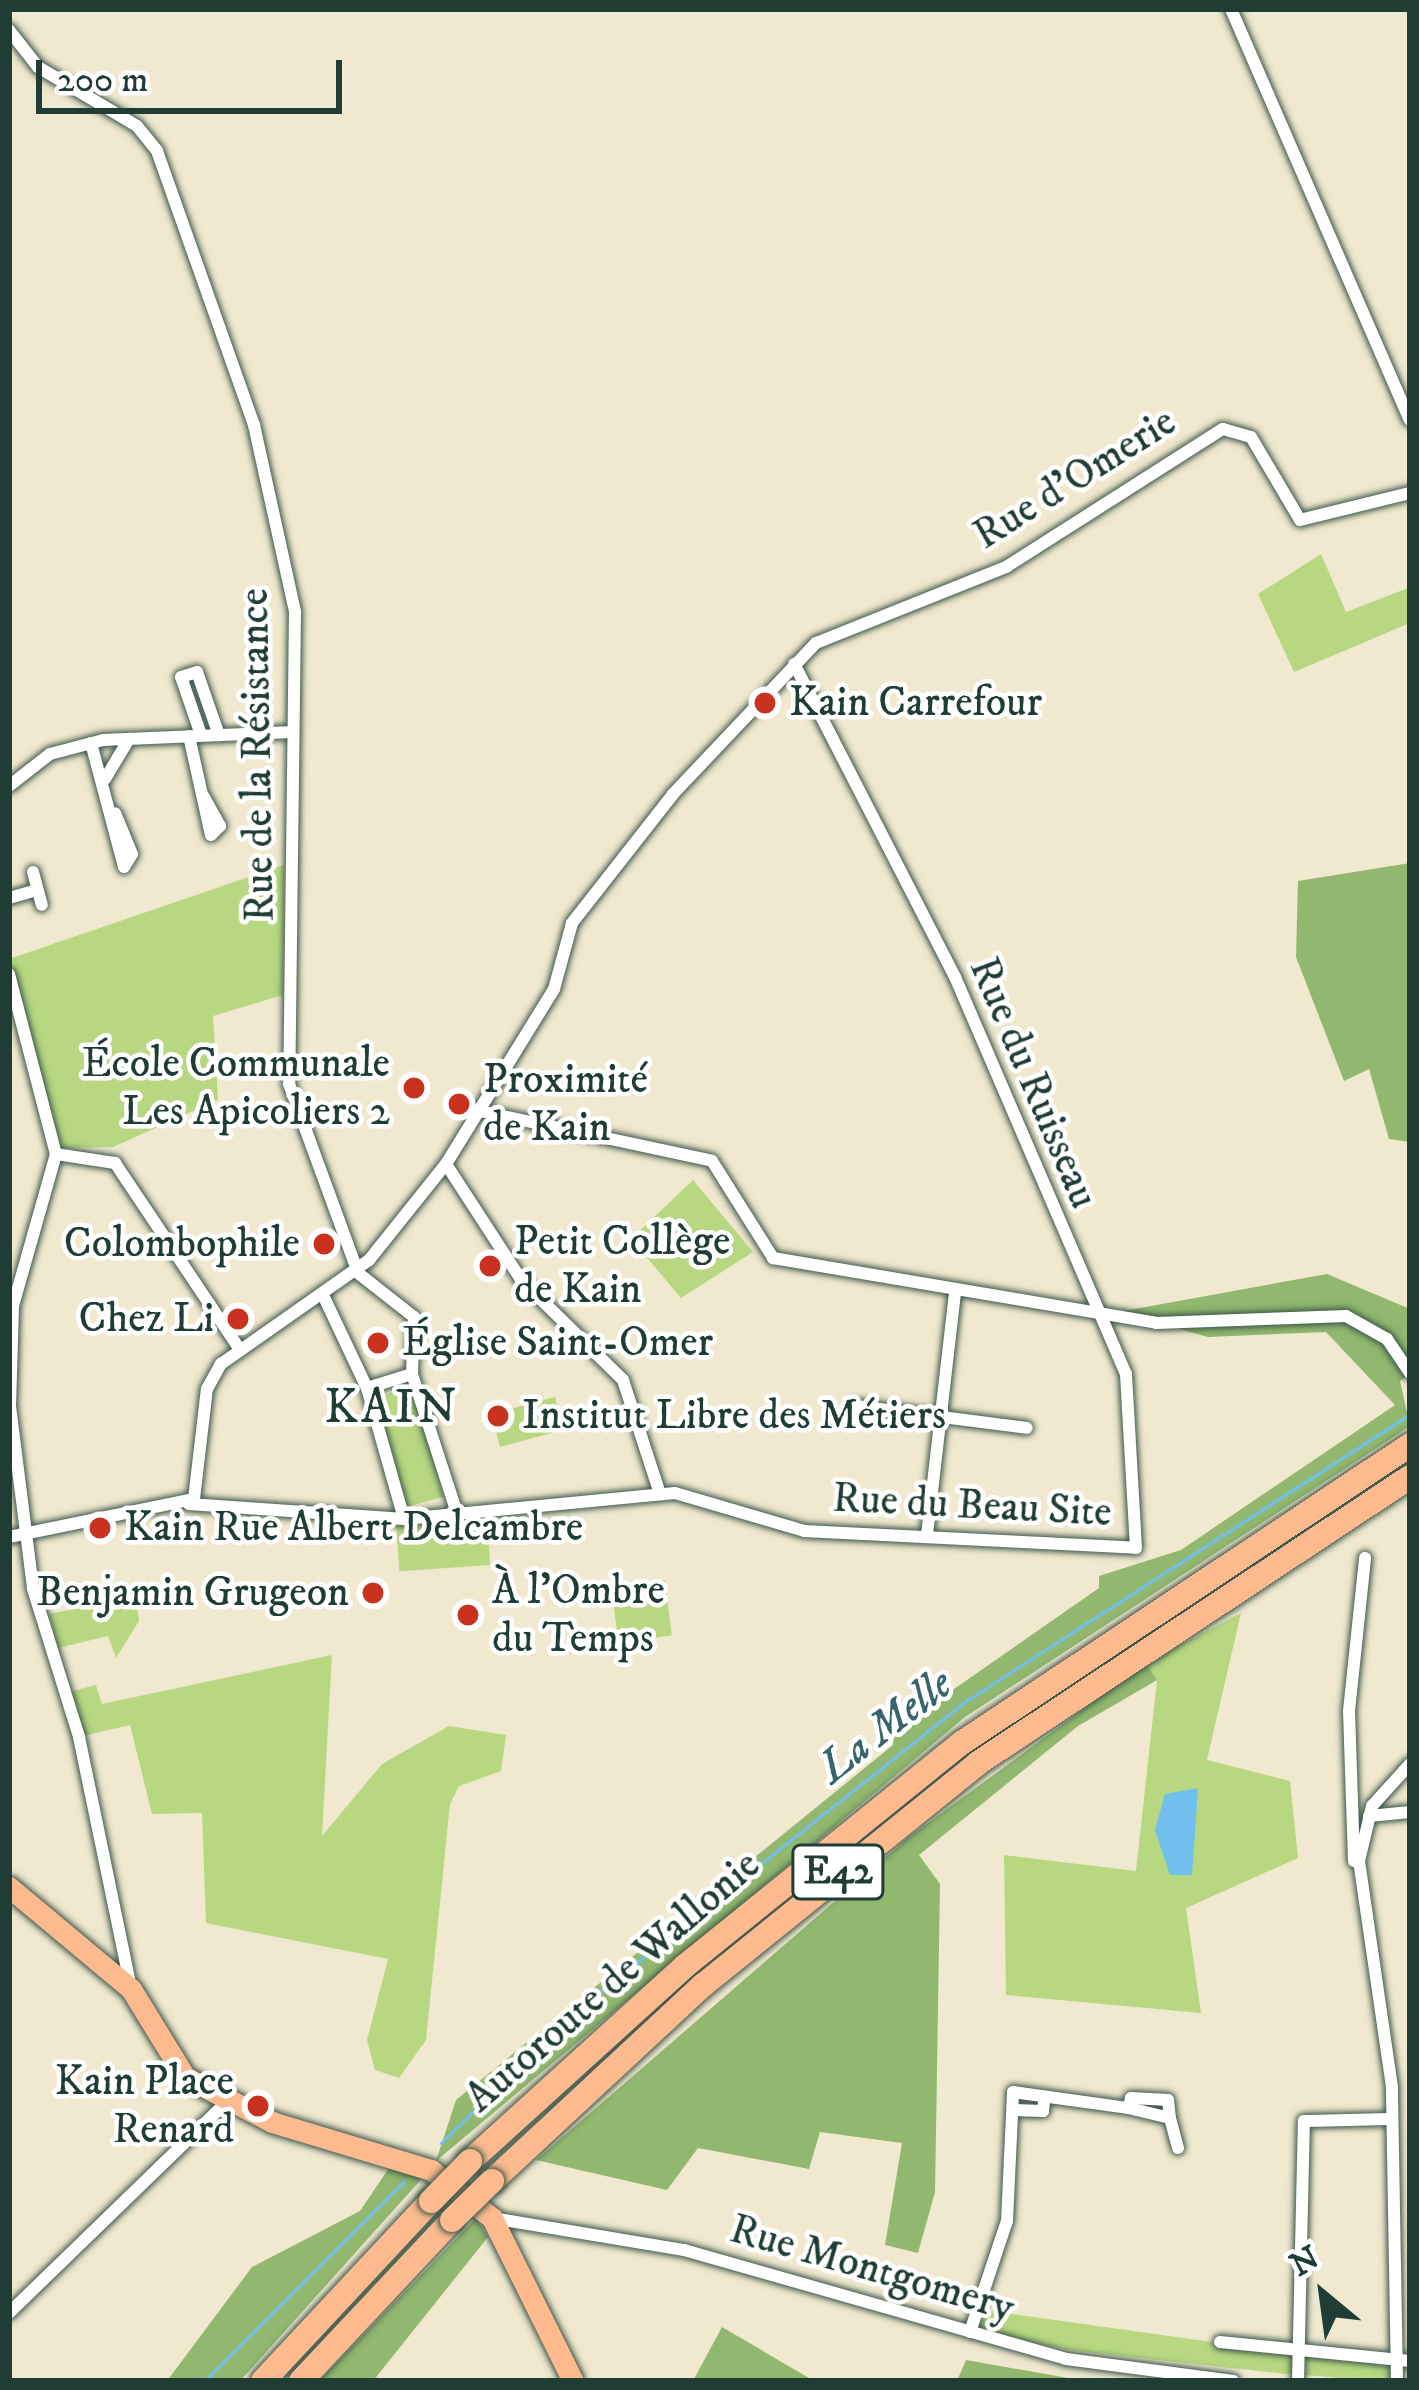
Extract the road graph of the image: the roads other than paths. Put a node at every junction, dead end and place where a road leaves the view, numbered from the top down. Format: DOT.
graph roads {
  1 [pos="1232,9"];
  2 [pos="9,30"];
  3 [pos="1410,420"];
  4 [pos="1410,493"];
  5 [pos="794,664"];
  6 [pos="293,732"];
  7 [pos="219,735"];
  8 [pos="195,736"];
  9 [pos="128,739"];
  10 [pos="91,742"];
  11 [pos="105,779"];
  12 [pos="9,786"];
  13 [pos="203,795"];
  14 [pos="115,813"];
  15 [pos="33,872"];
  16 [pos="38,890"];
  17 [pos="9,898"];
  18 [pos="42,905"];
  19 [pos="9,974"];
  20 [pos="476,1110"];
  21 [pos="56,1154"];
  22 [pos="446,1164"];
  23 [pos="358,1273"];
  24 [pos="955,1293"];
  25 [pos="323,1295"];
  26 [pos="1093,1316"];
  27 [pos="237,1345"];
  28 [pos="413,1370"];
  29 [pos="1410,1373"];
  30 [pos="367,1388"];
  31 [pos="856,1406"];
  32 [pos="935,1417"];
  33 [pos="1027,1428"];
  34 [pos="1410,1445"];
  35 [pos="1410,1477"];
  36 [pos="660,1494"];
  37 [pos="189,1504"];
  38 [pos="457,1513"];
  39 [pos="404,1519"];
  40 [pos="27,1532"];
  41 [pos="927,1535"];
  42 [pos="9,1537"];
  43 [pos="1136,1548"];
  44 [pos="1365,1558"];
  45 [pos="1410,1764"];
  46 [pos="1350,1801"];
  47 [pos="1371,1811"];
  48 [pos="1410,1812"];
  49 [pos="1359,1872"];
  50 [pos="9,1887"];
  51 [pos="131,1989"];
  52 [pos="226,2103"];
  53 [pos="1392,2119"];
  54 [pos="1178,2149"];
  55 [pos="492,2218"];
  56 [pos="1402,2230"];
  57 [pos="9,2313"];
  58 [pos="970,2332"];
  59 [pos="1220,2342"];
  60 [pos="1303,2349"];
  61 [pos="1404,2360"];
  62 [pos="1143,2376"];
  63 [pos="263,2381"];
  64 [pos="301,2381"];
  65 [pos="573,2381"];
  66 [pos="1234,2381"];
  67 [pos="1298,2381"];
  68 [pos="1396,2381"];
  1 -- 3 [label="street"];
  2 -- 6 [label="street, Rue de la Résistance"];
  4 -- 5 [label="street, Rue d'Omerie"];
  5 -- 20 [label="street"];
  5 -- 26 [label="street, Rue du Ruisseau"];
  6 -- 7 [label="street"];
  6 -- 23 [label="street, Rue de la Résistance"];
  7 -- 8 [label="street"];
  7 -- 8 [label="street"];
  8 -- 9 [label="street"];
  8 -- 13 [label="street"];
  9 -- 10 [label="street"];
  9 -- 11 [label="street"];
  10 -- 11 [label="street"];
  10 -- 12 [label="street"];
  11 -- 14 [label="street"];
  15 -- 16 [label="street"];
  16 -- 17 [label="street"];
  16 -- 18 [label="street"];
  19 -- 21 [label="street"];
  20 -- 22 [label="street"];
  20 -- 24 [label="street"];
  21 -- 27 [label="street"];
  21 -- 40 [label="street"];
  22 -- 23 [label="street"];
  22 -- 36 [label="street"];
  23 -- 25 [label="street"];
  23 -- 28 [label="street"];
  24 -- 26 [label="street"];
  24 -- 32 [label="street"];
  25 -- 27 [label="street"];
  25 -- 30 [label="street"];
  26 -- 29 [label="street"];
  26 -- 43 [label="street, Rue du Ruisseau"];
  27 -- 37 [label="street"];
  28 -- 30 [label="street"];
  28 -- 38 [label="street"];
  30 -- 39 [label="street"];
  31 -- 32 [label="street"];
  32 -- 33 [label="street"];
  32 -- 41 [label="street"];
  34 -- 63 [label="highway, Autoroute de Wallonie / E42, bridge"];
  35 -- 64 [label="highway, Autoroute de Wallonie / E42, bridge"];
  36 -- 38 [label="street, Rue du Beau Site"];
  36 -- 41 [label="street, Rue du Beau Site"];
  37 -- 39 [label="street, Rue du Beau Site"];
  37 -- 40 [label="street, Rue du Beau Site"];
  38 -- 39 [label="street, Rue du Beau Site"];
  40 -- 42 [label="street, Rue du Beau Site"];
  40 -- 51 [label="street"];
  41 -- 43 [label="street, Rue du Beau Site"];
  44 -- 46 [label="street"];
  45 -- 47 [label="street"];
  46 -- 47 [label="street"];
  46 -- 49 [label="street"];
  47 -- 48 [label="street"];
  47 -- 49 [label="street"];
  49 -- 53 [label="street"];
  50 -- 51 [label="main road"];
  51 -- 52 [label="main road"];
  52 -- 55 [label="main road"];
  52 -- 57 [label="street"];
  53 -- 56 [label="street"];
  53 -- 60 [label="street"];
  54 -- 58 [label="street"];
  55 -- 58 [label="street, Rue Montgomery"];
  55 -- 65 [label="main road"];
  56 -- 61 [label="street"];
  58 -- 62 [label="street, Rue Montgomery"];
  59 -- 60 [label="street"];
  60 -- 61 [label="street"];
  60 -- 67 [label="street"];
  61 -- 68 [label="street"];
  62 -- 66 [label="street, Rue Montgomery"];
}
